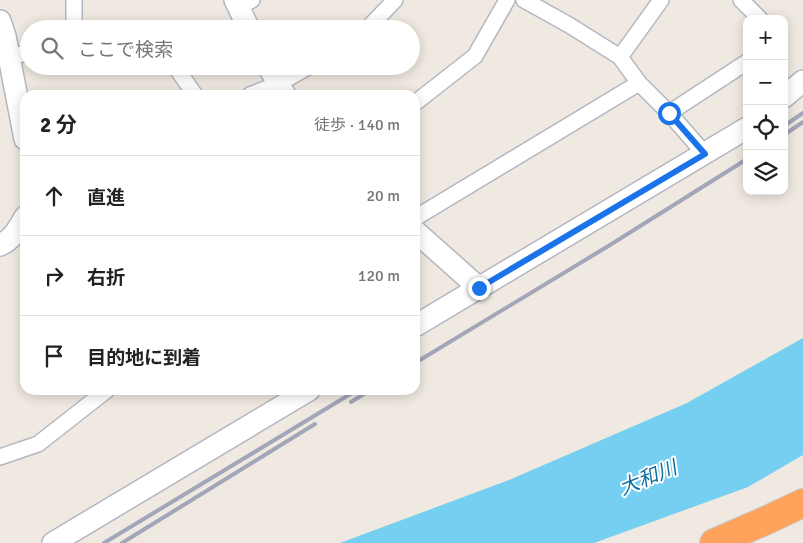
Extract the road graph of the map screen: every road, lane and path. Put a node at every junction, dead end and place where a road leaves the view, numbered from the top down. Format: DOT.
graph roads {
  1 [pos="74,0"];
  2 [pos="395,0"];
  3 [pos="507,0"];
  4 [pos="524,0"];
  5 [pos="661,0"];
  6 [pos="741,0"];
  7 [pos="241,2"];
  8 [pos="756,15"];
  9 [pos="74,20"];
  10 [pos="246,20"];
  11 [pos="376,20"];
  12 [pos="0,21"];
  13 [pos="19,55"];
  14 [pos="620,58"];
  15 [pos="743,65"];
  16 [pos="20,69"];
  17 [pos="20,75"];
  18 [pos="181,75"];
  19 [pos="291,75"];
  20 [pos="803,81"];
  21 [pos="277,82"];
  22 [pos="639,82"];
  23 [pos="21,90"];
  24 [pos="192,90"];
  25 [pos="260,90"];
  26 [pos="788,94"];
  27 [pos="420,99"];
  28 [pos="669,113"];
  29 [pos="743,130"];
  30 [pos="705,154"];
  31 [pos="420,215"];
  32 [pos="20,226"];
  33 [pos="420,235"];
  34 [pos="0,245"];
  35 [pos="479,288"];
  36 [pos="420,323"];
  37 [pos="101,395"];
  38 [pos="301,395"];
  39 [pos="0,457"];
  40 [pos="803,503"];
  41 [pos="53,543"];
  42 [pos="714,543"];
  1 -- 9 [label="street"];
  2 -- 11 [label="street"];
  3 -- 27 [label="street"];
  4 -- 14 [label="street"];
  5 -- 14 [label="street"];
  6 -- 8 [label="street"];
  7 -- 10 [label="street"];
  12 -- 13 [label="street"];
  13 -- 16 [label="street"];
  14 -- 22 [label="street"];
  15 -- 28 [label="street"];
  17 -- 23 [label="street"];
  18 -- 24 [label="street"];
  19 -- 21 [label="street"];
  20 -- 26 [label="street"];
  21 -- 25 [label="street"];
  22 -- 28 [label="street"];
  22 -- 31 [label="street"];
  28 -- 30 [label="street"];
  29 -- 30 [label="street"];
  30 -- 35 [label="street"];
  32 -- 34 [label="street"];
  33 -- 35 [label="street"];
  35 -- 36 [label="street"];
  37 -- 39 [label="street"];
  38 -- 41 [label="street"];
  40 -- 42 [label="highway"];
}
